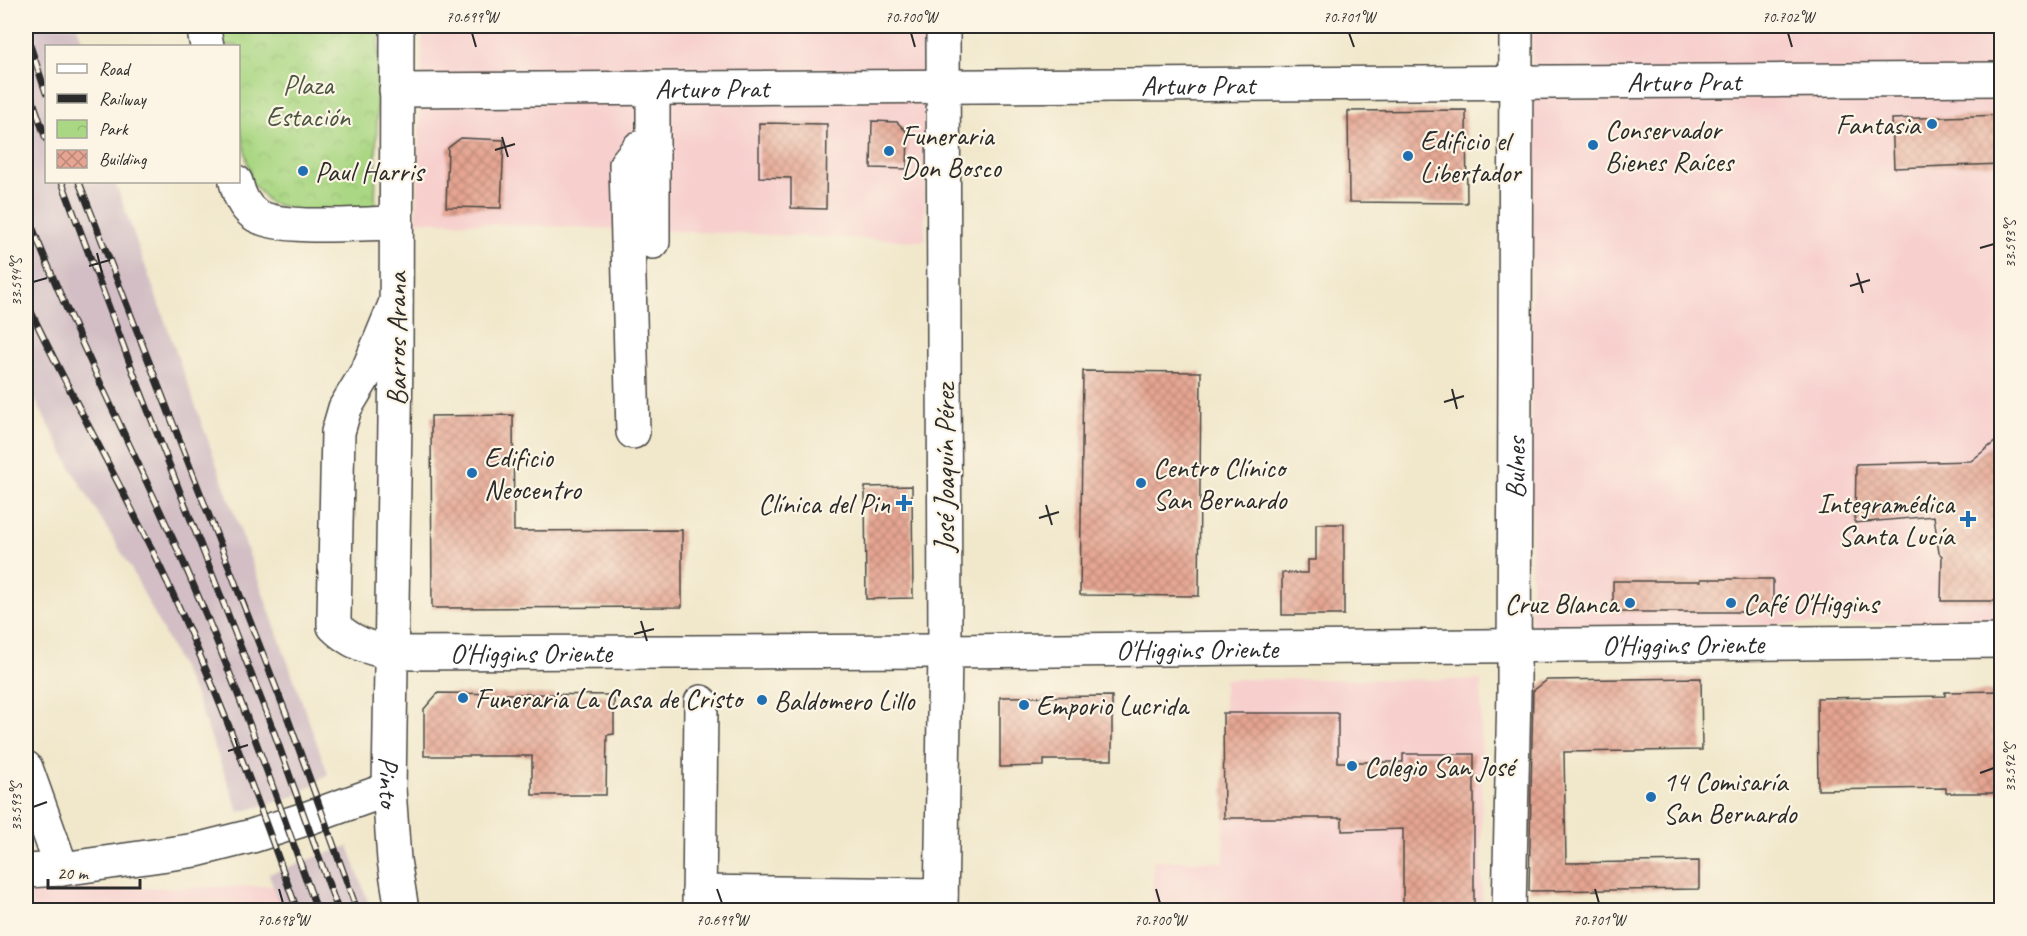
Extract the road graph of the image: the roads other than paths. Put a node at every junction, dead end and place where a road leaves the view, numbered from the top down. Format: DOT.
graph roads {
  1 [pos="203,26"];
  2 [pos="397,26"];
  3 [pos="943,26"];
  4 [pos="1516,26"];
  5 [pos="207,45"];
  6 [pos="2001,79"];
  7 [pos="1516,82"];
  8 [pos="943,86"];
  9 [pos="653,88"];
  10 [pos="396,90"];
  11 [pos="653,148"];
  12 [pos="236,183"];
  13 [pos="396,223"];
  14 [pos="653,242"];
  15 [pos="396,302"];
  16 [pos="633,432"];
  17 [pos="2001,641"];
  18 [pos="1514,646"];
  19 [pos="945,651"];
  20 [pos="392,653"];
  21 [pos="701,702"];
  22 [pos="26,768"];
  23 [pos="389,789"];
  24 [pos="62,868"];
  25 [pos="26,871"];
  26 [pos="699,901"];
  27 [pos="941,903"];
  28 [pos="402,910"];
  29 [pos="1509,910"];
  1 -- 5 [label="street"];
  2 -- 10 [label="street, Barros Arana"];
  3 -- 8 [label="street, José Joaquín Pérez"];
  4 -- 7 [label="street, Bulnes"];
  6 -- 7 [label="street, Arturo Prat"];
  7 -- 8 [label="street, Arturo Prat"];
  7 -- 18 [label="street, Bulnes"];
  8 -- 9 [label="street, Arturo Prat"];
  8 -- 19 [label="street, José Joaquín Pérez"];
  9 -- 10 [label="street, Arturo Prat"];
  9 -- 11 [label="street"];
  10 -- 13 [label="street, Barros Arana"];
  11 -- 14 [label="street"];
  11 -- 16 [label="street"];
  12 -- 13 [label="street"];
  13 -- 15 [label="street, Barros Arana"];
  15 -- 20 [label="street, Barros Arana"];
  15 -- 20 [label="street, O'Higgins Oriente"];
  17 -- 18 [label="street, O'Higgins Oriente"];
  18 -- 19 [label="street, O'Higgins Oriente"];
  18 -- 29 [label="street, Bulnes"];
  19 -- 20 [label="street, O'Higgins Oriente"];
  19 -- 27 [label="street, José Joaquín Pérez"];
  20 -- 23 [label="street, Pinto"];
  21 -- 26 [label="street"];
  22 -- 24 [label="street"];
  23 -- 24 [label="street"];
  23 -- 28 [label="street, Pinto"];
  24 -- 25 [label="street"];
  26 -- 27 [label="street"];
}
